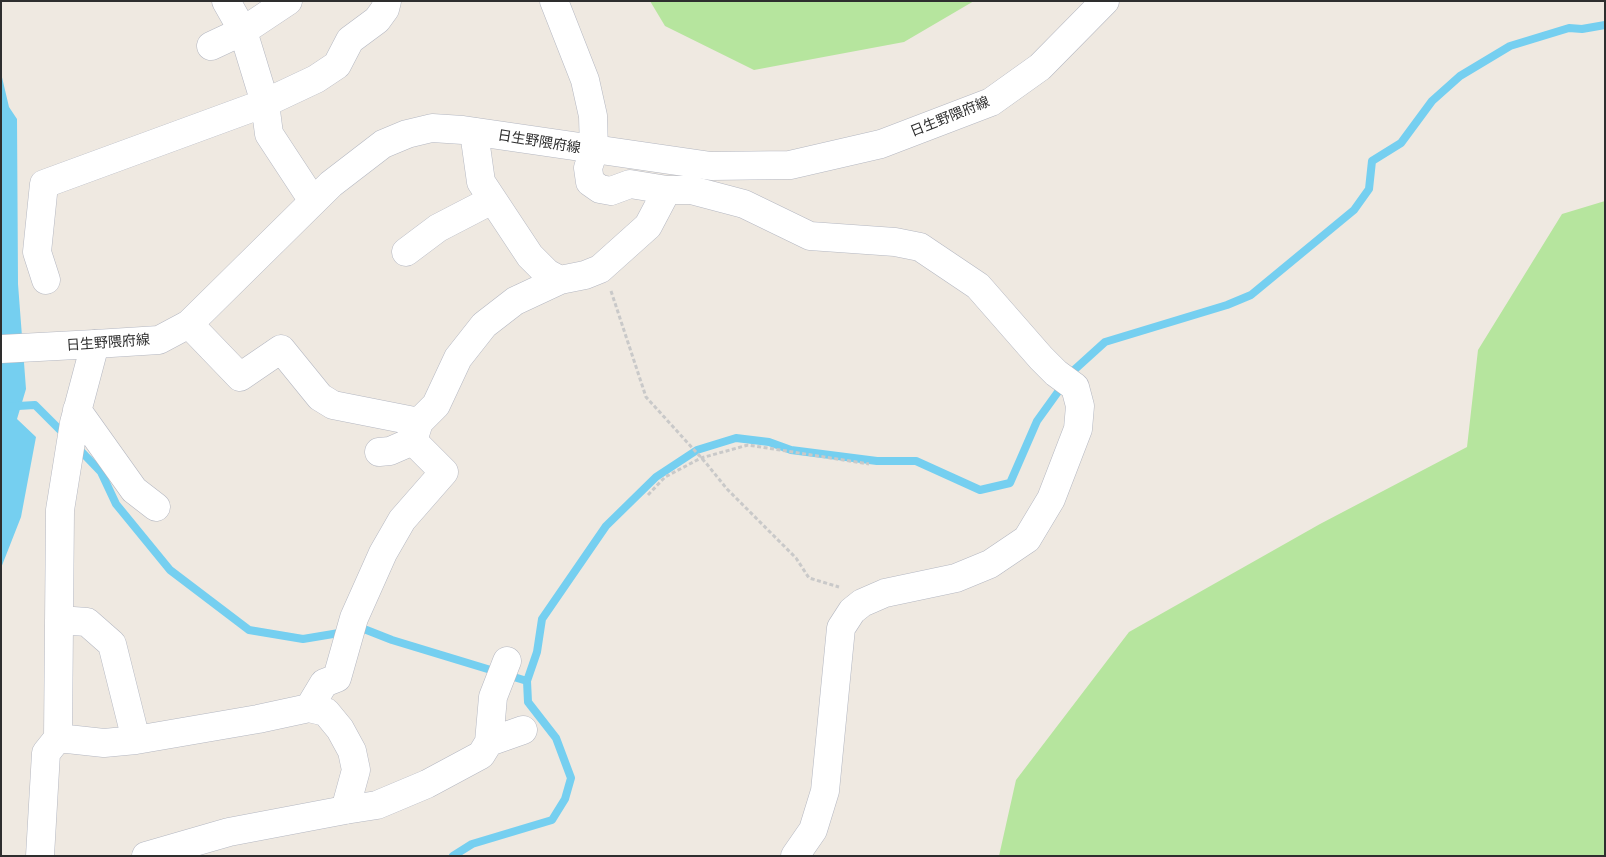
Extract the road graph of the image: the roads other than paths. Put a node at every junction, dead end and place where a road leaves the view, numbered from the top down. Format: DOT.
graph roads {
  1 [pos="226,1"];
  2 [pos="288,1"];
  3 [pos="387,1"];
  4 [pos="554,1"];
  5 [pos="1105,1"];
  6 [pos="243,31"];
  7 [pos="211,46"];
  8 [pos="265,103"];
  9 [pos="474,132"];
  10 [pos="594,150"];
  11 [pos="667,190"];
  12 [pos="492,200"];
  13 [pos="313,201"];
  14 [pos="406,252"];
  15 [pos="46,280"];
  16 [pos="560,280"];
  17 [pos="189,324"];
  18 [pos="95,344"];
  19 [pos="1,349"];
  20 [pos="77,410"];
  21 [pos="416,431"];
  22 [pos="379,452"];
  23 [pos="156,507"];
  24 [pos="59,620"];
  25 [pos="507,660"];
  26 [pos="309,708"];
  27 [pos="523,730"];
  28 [pos="58,738"];
  29 [pos="136,740"];
  30 [pos="489,742"];
  31 [pos="345,810"];
  32 [pos="40,856"];
  33 [pos="146,856"];
  34 [pos="795,856"];
  1 -- 6 [label="street"];
  2 -- 6 [label="street"];
  3 -- 8 [label="street"];
  4 -- 10 [label="street"];
  5 -- 10 [label="street, 日生野隈府線"];
  6 -- 7 [label="street"];
  6 -- 8 [label="street"];
  8 -- 13 [label="street"];
  8 -- 15 [label="street"];
  9 -- 10 [label="street, 日生野隈府線"];
  9 -- 12 [label="street"];
  9 -- 13 [label="street, 日生野隈府線"];
  10 -- 11 [label="street"];
  11 -- 16 [label="street"];
  11 -- 34 [label="street"];
  12 -- 14 [label="street"];
  12 -- 16 [label="street"];
  13 -- 17 [label="street, 日生野隈府線"];
  16 -- 21 [label="street"];
  17 -- 18 [label="street, 日生野隈府線"];
  17 -- 21 [label="street"];
  18 -- 19 [label="street, 日生野隈府線"];
  18 -- 20 [label="street"];
  20 -- 23 [label="street"];
  20 -- 24 [label="street"];
  21 -- 22 [label="street"];
  21 -- 26 [label="street"];
  24 -- 28 [label="street"];
  24 -- 29 [label="street"];
  25 -- 30 [label="street"];
  26 -- 29 [label="street"];
  26 -- 31 [label="street"];
  27 -- 30 [label="street"];
  28 -- 29 [label="street"];
  28 -- 32 [label="street"];
  30 -- 31 [label="street"];
  31 -- 33 [label="street"];
}
